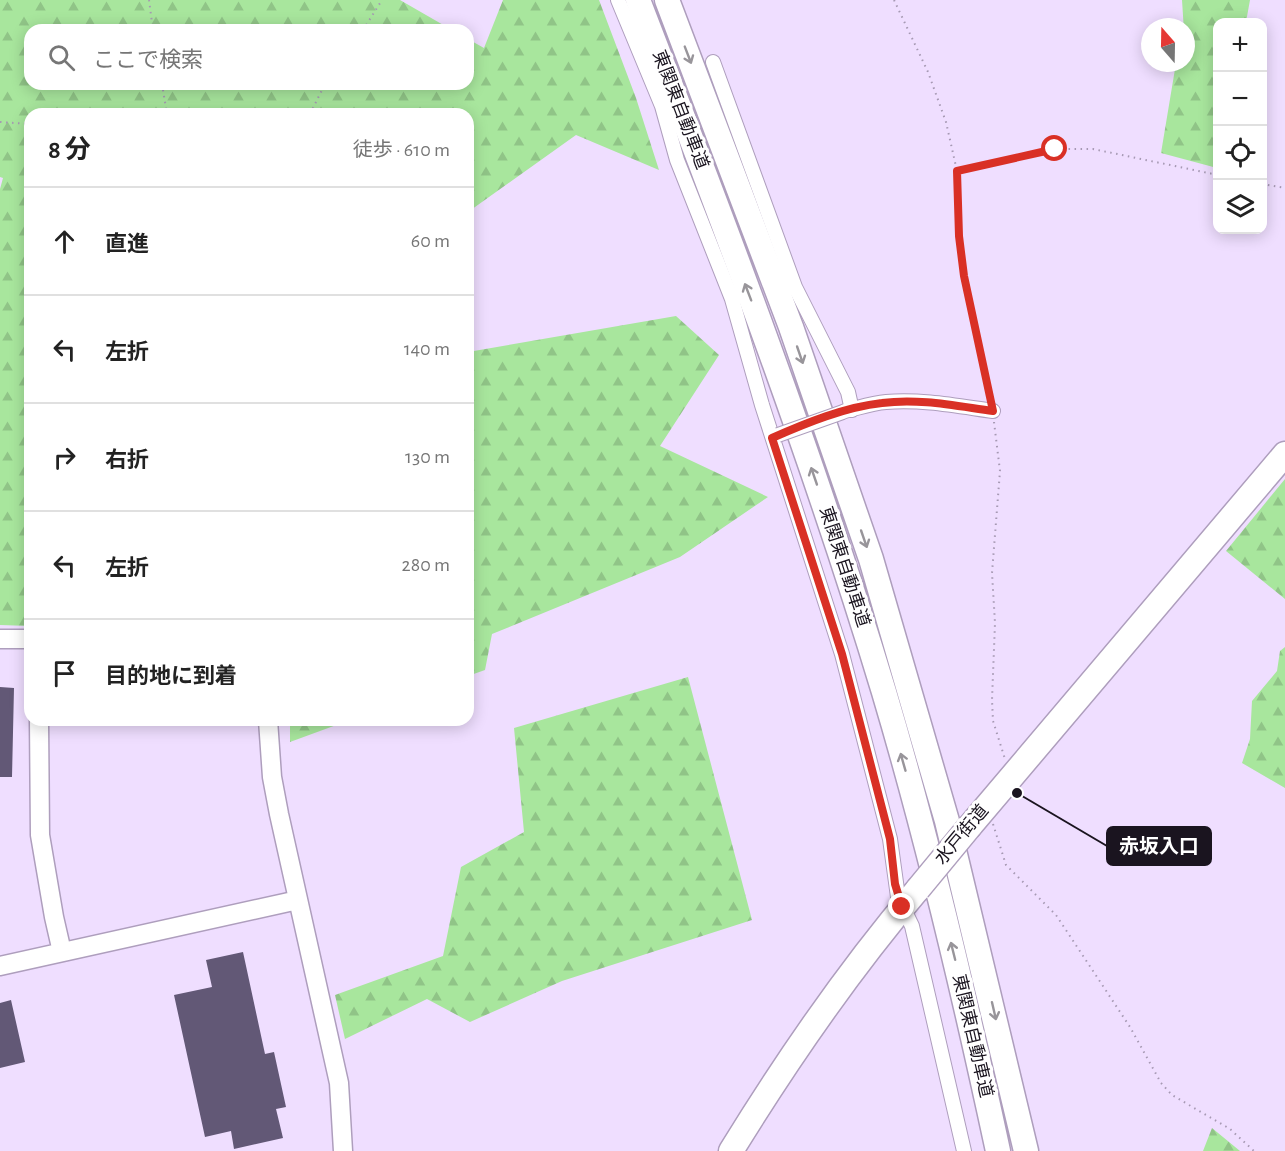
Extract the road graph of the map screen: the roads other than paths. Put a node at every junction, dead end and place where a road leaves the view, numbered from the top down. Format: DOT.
graph roads {
  1 [pos="618,0"];
  2 [pos="638,0"];
  3 [pos="667,0"];
  4 [pos="713,62"];
  5 [pos="847,411"];
  6 [pos="993,411"];
  7 [pos="775,436"];
  8 [pos="1285,454"];
  9 [pos="0,639"];
  10 [pos="24,639"];
  11 [pos="39,726"];
  12 [pos="268,726"];
  13 [pos="910,898"];
  14 [pos="298,900"];
  15 [pos="63,952"];
  16 [pos="0,966"];
  17 [pos="343,1151"];
  18 [pos="731,1151"];
  19 [pos="964,1151"];
  20 [pos="998,1151"];
  21 [pos="1026,1151"];
  1 -- 7 [label="street"];
  20 -- 2 [label="highway, 東関東自動車道, one-way"];
  3 -- 21 [label="highway, 東関東自動車道, one-way"];
  4 -- 5 [label="street"];
  5 -- 6 [label="street"];
  5 -- 7 [label="street, bridge"];
  7 -- 13 [label="street"];
  8 -- 13 [label="highway, 水戸街道, bridge"];
  9 -- 10 [label="street"];
  11 -- 15 [label="street"];
  12 -- 14 [label="street"];
  13 -- 18 [label="highway, 水戸街道"];
  13 -- 19 [label="street"];
  14 -- 15 [label="street"];
  14 -- 17 [label="street"];
  15 -- 16 [label="street"];
}
